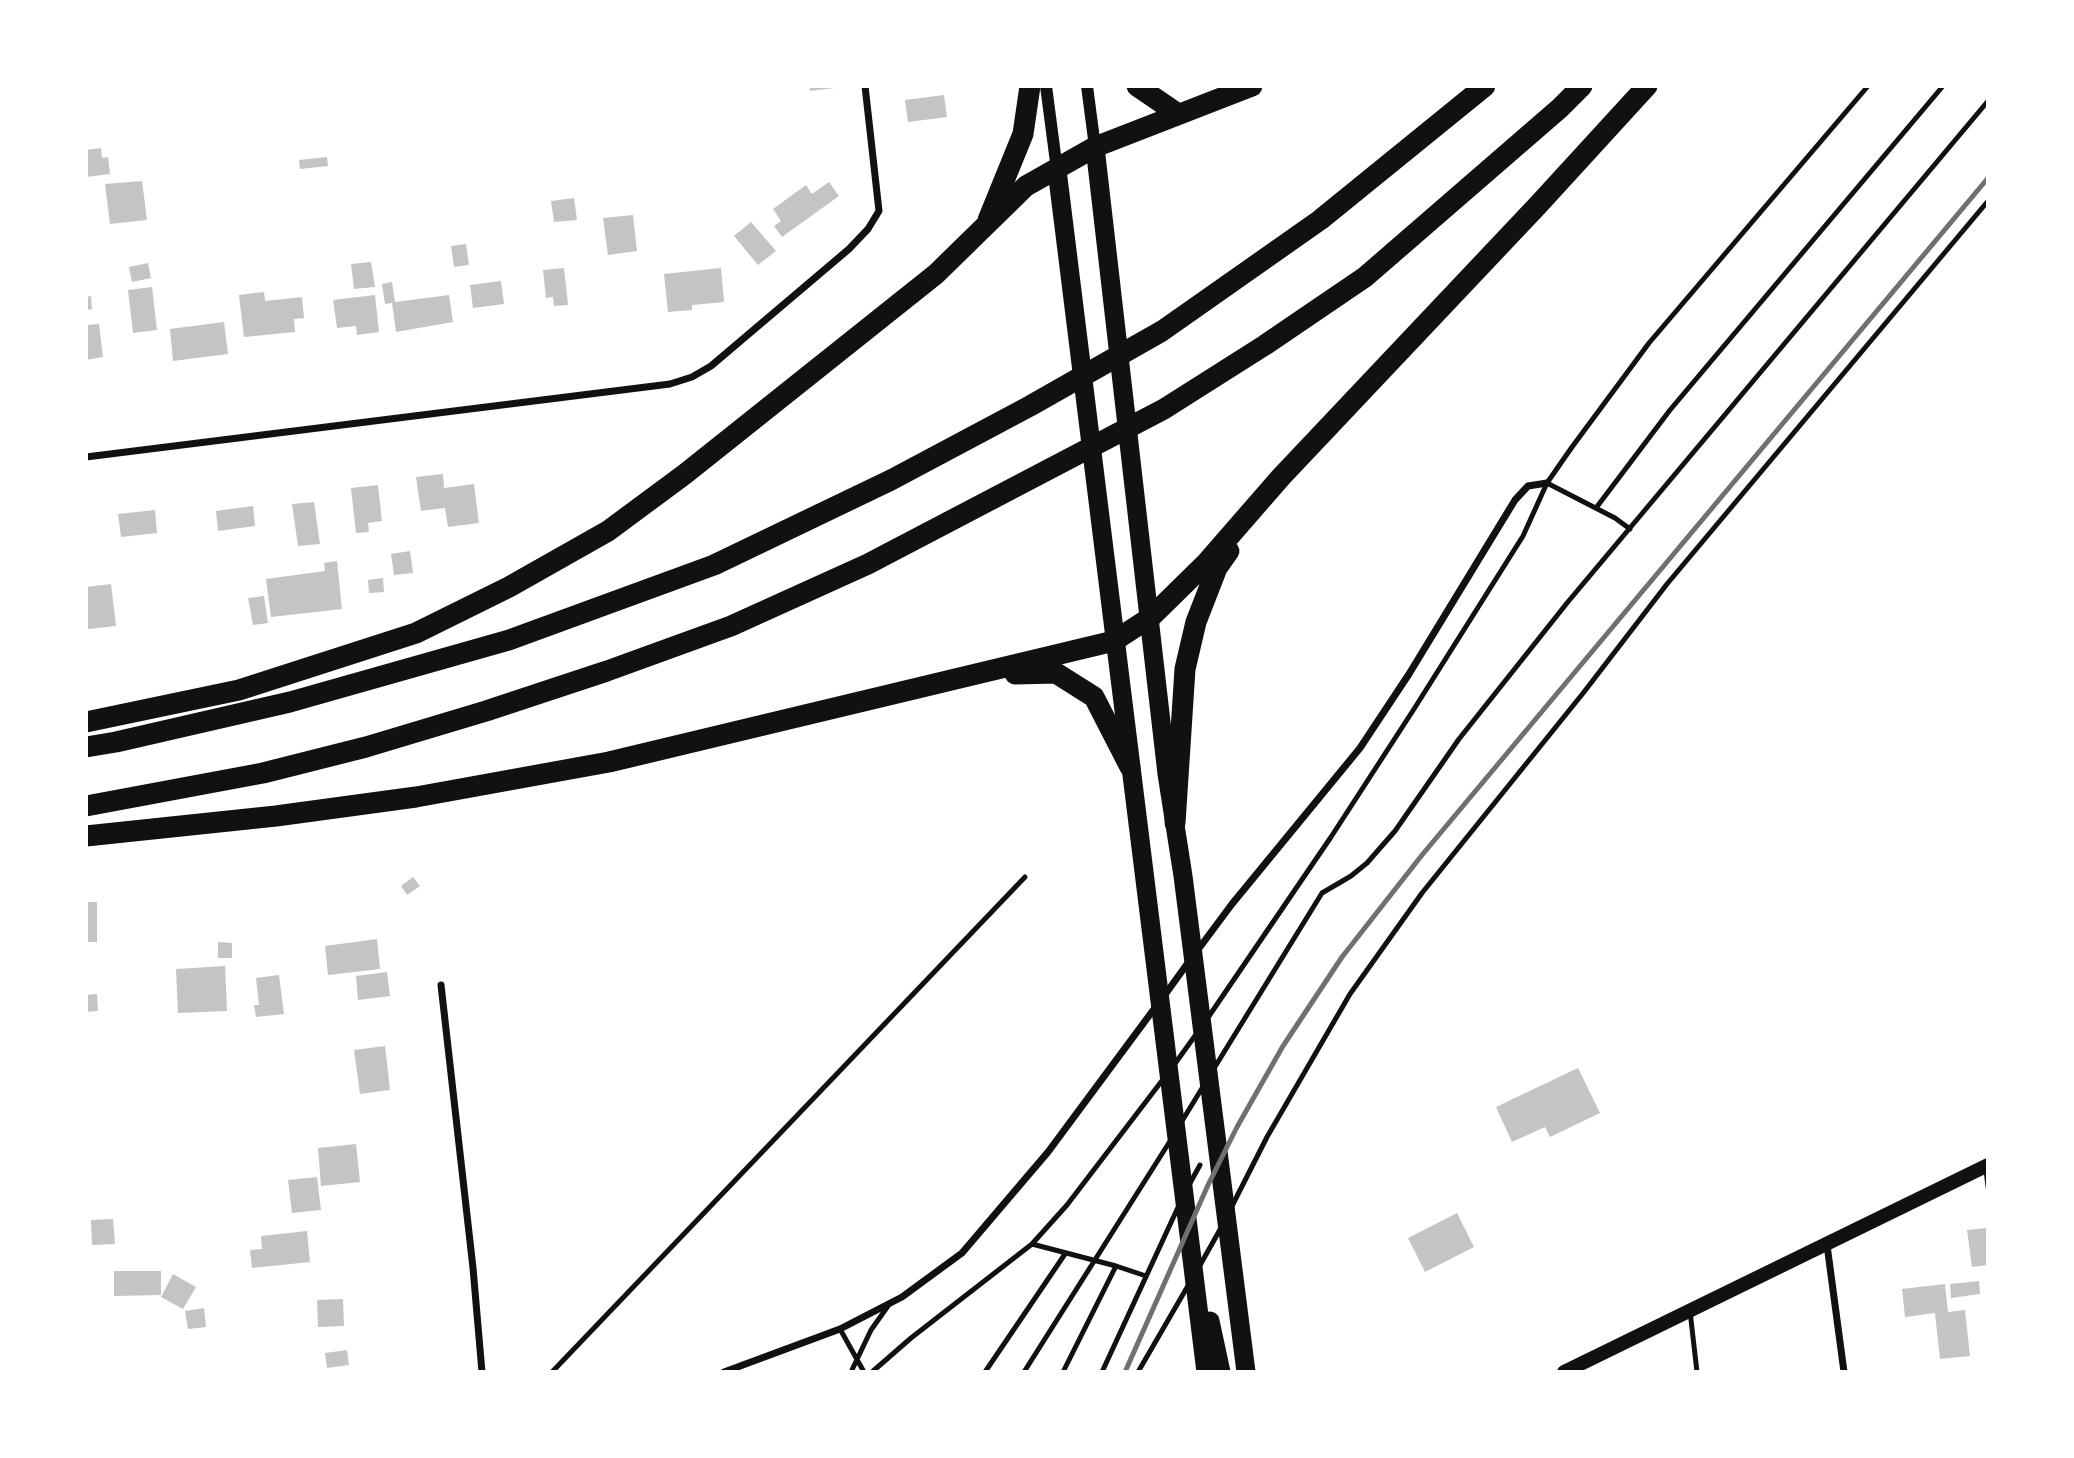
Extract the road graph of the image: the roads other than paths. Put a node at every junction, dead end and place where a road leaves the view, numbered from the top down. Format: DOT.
graph roads {
  1 [pos="865,86"];
  2 [pos="1030,86"];
  3 [pos="1046,86"];
  4 [pos="1087,86"];
  5 [pos="1137,86"];
  6 [pos="1252,86"];
  7 [pos="1485,86"];
  8 [pos="1582,86"];
  9 [pos="1647,86"];
  10 [pos="1868,86"];
  11 [pos="1943,86"];
  12 [pos="1988,101"];
  13 [pos="1178,114"];
  14 [pos="1095,147"];
  15 [pos="1057,170"];
  16 [pos="1988,201"];
  17 [pos="984,229"];
  18 [pos="86,457"];
  19 [pos="1281,477"];
  20 [pos="1547,483"];
  21 [pos="1596,508"];
  22 [pos="1630,529"];
  23 [pos="1151,617"];
  24 [pos="1114,641"];
  25 [pos="975,675"];
  26 [pos="86,722"];
  27 [pos="86,747"];
  28 [pos="1130,767"];
  29 [pos="86,806"];
  30 [pos="1175,823"];
  31 [pos="86,836"];
  32 [pos="1025,877"];
  33 [pos="441,985"];
  34 [pos="1200,1165"];
  35 [pos="1987,1166"];
  36 [pos="1988,1187"];
  37 [pos="1031,1244"];
  38 [pos="1827,1244"];
  39 [pos="1065,1254"];
  40 [pos="1191,1255"];
  41 [pos="1095,1261"];
  42 [pos="1116,1266"];
  43 [pos="1146,1276"];
  44 [pos="890,1304"];
  45 [pos="1690,1311"];
  46 [pos="840,1329"];
  47 [pos="858,1359"];
  48 [pos="1245,1363"];
  49 [pos="482,1372"];
  50 [pos="552,1372"];
  51 [pos="724,1372"];
  52 [pos="851,1372"];
  53 [pos="864,1372"];
  54 [pos="872,1372"];
  55 [pos="985,1372"];
  56 [pos="1024,1372"];
  57 [pos="1063,1372"];
  58 [pos="1102,1372"];
  59 [pos="1138,1372"];
  60 [pos="1206,1372"];
  61 [pos="1221,1372"];
  62 [pos="1564,1372"];
  63 [pos="1697,1372"];
  64 [pos="1844,1372"];
  1 -- 18 [label="street"];
  2 -- 17 [label="highway"];
  3 -- 15 [label="street"];
  4 -- 14 [label="street"];
  5 -- 13 [label="highway"];
  6 -- 13 [label="highway"];
  7 -- 27 [label="highway"];
  8 -- 29 [label="highway"];
  9 -- 19 [label="highway"];
  10 -- 20 [label="lane"];
  11 -- 21 [label="lane"];
  12 -- 22 [label="lane"];
  13 -- 14 [label="highway"];
  14 -- 15 [label="highway"];
  14 -- 23 [label="highway"];
  15 -- 17 [label="highway"];
  15 -- 24 [label="highway"];
  16 -- 59 [label="lane"];
  17 -- 26 [label="highway"];
  19 -- 23 [label="highway"];
  19 -- 30 [label="highway"];
  20 -- 21 [label="lane"];
  20 -- 37 [label="lane"];
  20 -- 44 [label="street"];
  21 -- 22 [label="lane"];
  22 -- 41 [label="lane"];
  23 -- 24 [label="highway"];
  23 -- 30 [label="highway"];
  24 -- 25 [label="highway"];
  24 -- 28 [label="highway"];
  25 -- 28 [label="highway"];
  25 -- 31 [label="highway"];
  28 -- 40 [label="highway"];
  30 -- 48 [label="highway"];
  32 -- 50 [label="lane"];
  33 -- 49 [label="street"];
  34 -- 43 [label="lane"];
  35 -- 36 [label="lane"];
  35 -- 38 [label="main road"];
  37 -- 39 [label="lane"];
  37 -- 54 [label="lane"];
  38 -- 45 [label="main road"];
  38 -- 64 [label="street"];
  39 -- 41 [label="lane"];
  39 -- 55 [label="lane"];
  40 -- 60 [label="highway"];
  40 -- 61 [label="highway"];
  41 -- 42 [label="lane"];
  41 -- 56 [label="lane"];
  42 -- 43 [label="lane"];
  42 -- 57 [label="lane"];
  43 -- 58 [label="lane"];
  44 -- 46 [label="street"];
  44 -- 47 [label="lane"];
  45 -- 62 [label="main road"];
  45 -- 63 [label="lane"];
  46 -- 47 [label="lane"];
  46 -- 51 [label="street"];
  47 -- 52 [label="lane"];
  47 -- 53 [label="lane"];
}
